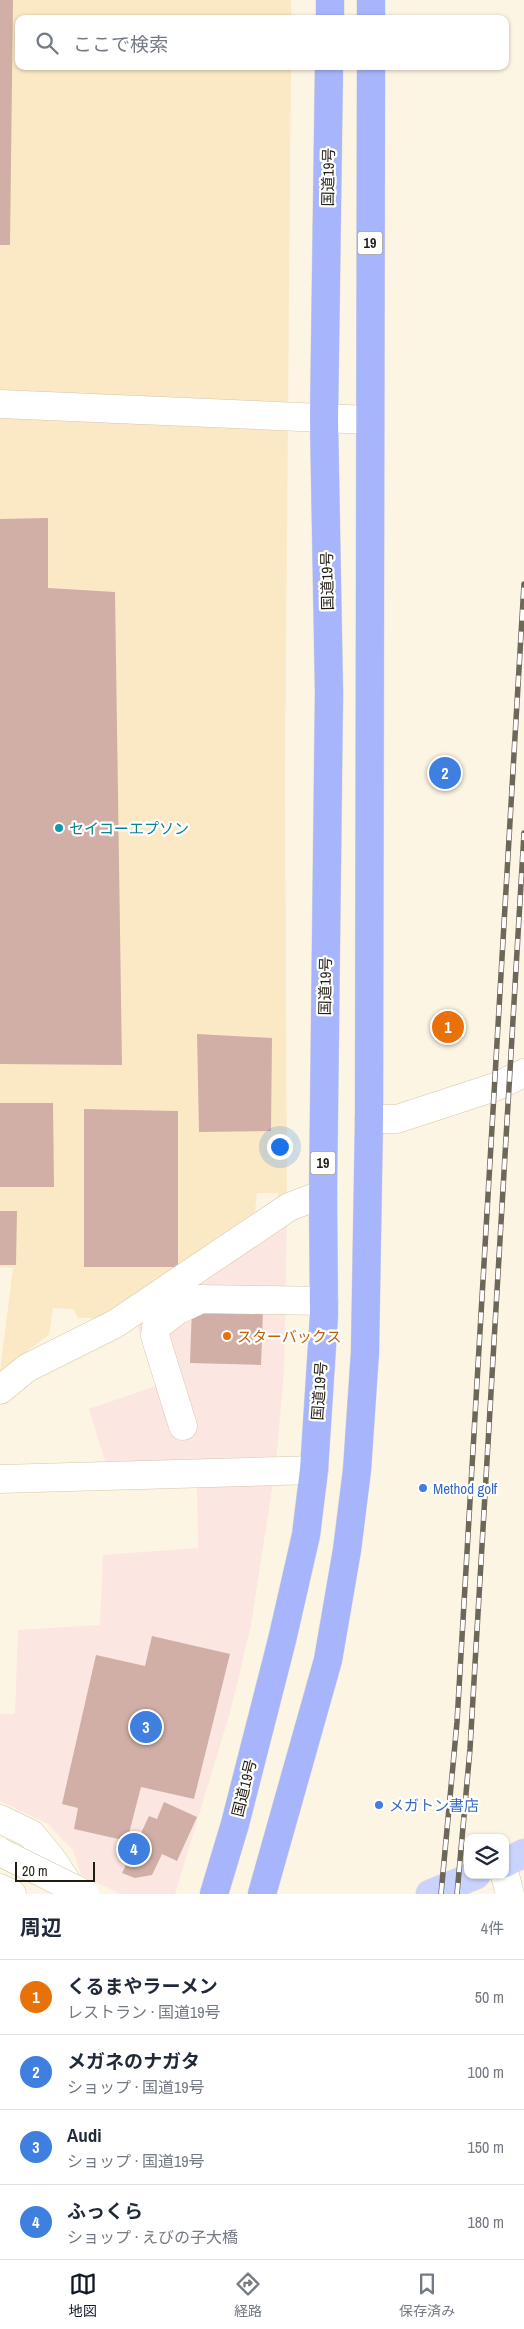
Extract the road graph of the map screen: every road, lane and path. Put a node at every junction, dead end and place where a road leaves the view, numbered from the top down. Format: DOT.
graph roads {
  1 [pos="330,0"];
  2 [pos="371,0"];
  3 [pos="330,15"];
  4 [pos="371,15"];
  5 [pos="329,70"];
  6 [pos="371,70"];
  7 [pos="0,404"];
  8 [pos="324,420"];
  9 [pos="369,420"];
  10 [pos="524,1073"];
  11 [pos="369,1119"];
  12 [pos="323,1194"];
  13 [pos="324,1302"];
  14 [pos="0,1390"];
  15 [pos="183,1426"];
  16 [pos="314,1470"];
  17 [pos="0,1479"];
  18 [pos="0,1819"];
  19 [pos="0,1852"];
  20 [pos="524,1853"];
  21 [pos="509,1862"];
  22 [pos="466,1879"];
  23 [pos="506,1879"];
  24 [pos="0,1888"];
  25 [pos="12,1894"];
  26 [pos="75,1894"];
  27 [pos="86,1894"];
  28 [pos="214,1894"];
  29 [pos="262,1894"];
  30 [pos="430,1894"];
  31 [pos="510,1894"];
  1 -- 3 [label="highway"];
  2 -- 4 [label="highway"];
  5 -- 8 [label="highway, 国道19号 / 19"];
  6 -- 9 [label="highway, 19"];
  7 -- 8 [label="street"];
  8 -- 9 [label="street"];
  8 -- 12 [label="highway, 国道19号 / 19"];
  9 -- 11 [label="highway, 19"];
  10 -- 11 [label="street"];
  11 -- 29 [label="highway, 19"];
  12 -- 13 [label="highway, 国道19号 / 19"];
  12 -- 14 [label="street"];
  13 -- 15 [label="street"];
  13 -- 16 [label="highway, 国道19号 / 19"];
  16 -- 17 [label="street"];
  16 -- 28 [label="highway, 国道19号 / 19"];
  18 -- 26 [label="street"];
  19 -- 27 [label="street, bridge"];
  20 -- 21 [label="main road"];
  22 -- 30 [label="main road"];
  23 -- 31 [label="street"];
  24 -- 25 [label="street"];
}
